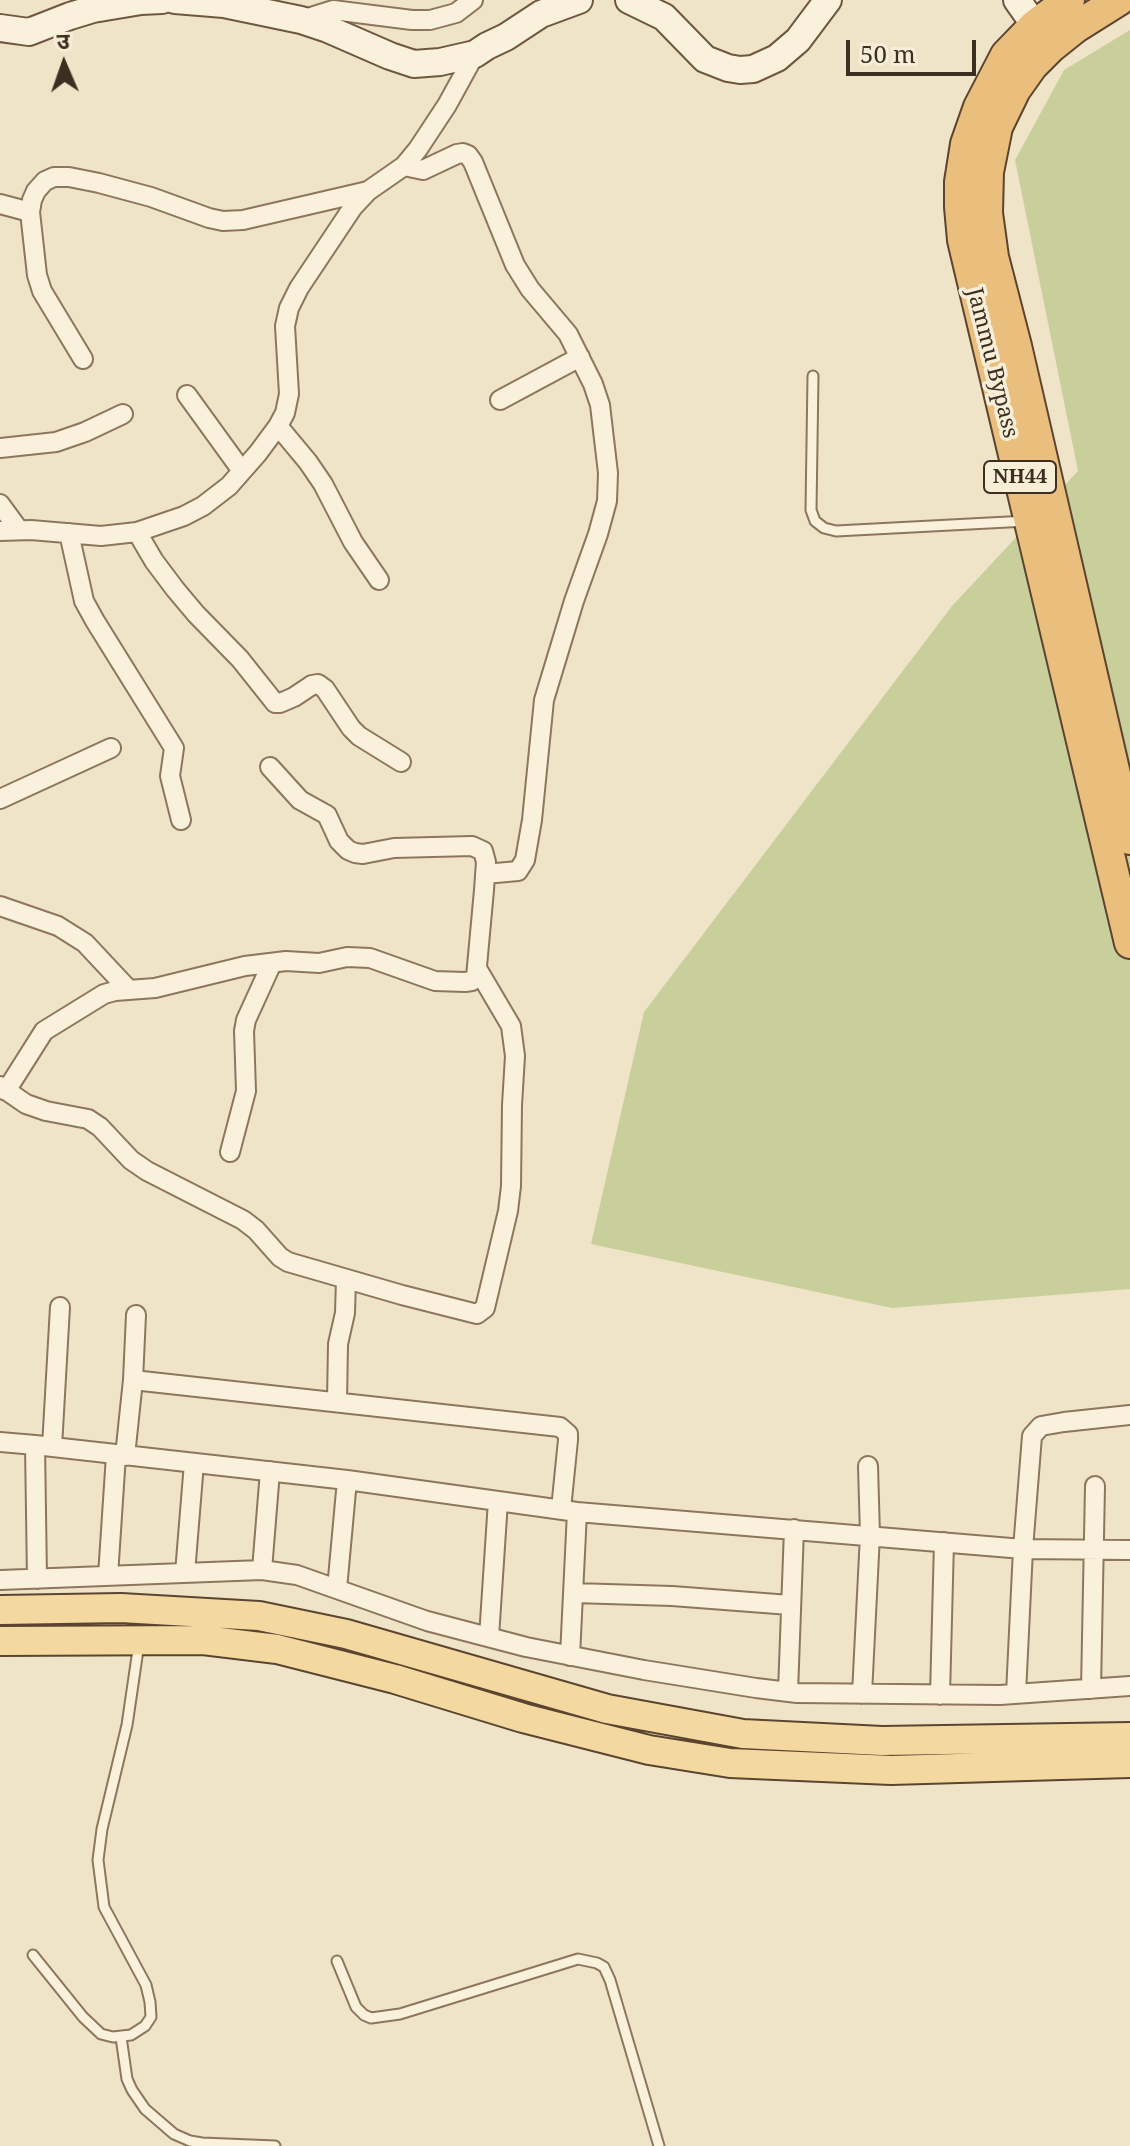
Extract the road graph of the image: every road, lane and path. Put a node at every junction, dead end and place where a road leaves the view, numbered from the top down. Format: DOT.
graph roads {
  1 [pos="162,0"];
  2 [pos="175,0"];
  3 [pos="473,0"];
  4 [pos="579,0"];
  5 [pos="629,0"];
  6 [pos="828,0"];
  7 [pos="1017,0"];
  8 [pos="1069,0"];
  9 [pos="1119,0"];
  10 [pos="301,20"];
  11 [pos="0,28"];
  12 [pos="1043,36"];
  13 [pos="475,54"];
  14 [pos="404,166"];
  15 [pos="368,191"];
  16 [pos="0,204"];
  17 [pos="30,212"];
  18 [pos="580,357"];
  19 [pos="83,359"];
  20 [pos="813,376"];
  21 [pos="187,395"];
  22 [pos="500,400"];
  23 [pos="123,414"];
  24 [pos="278,426"];
  25 [pos="0,448"];
  26 [pos="242,471"];
  27 [pos="0,504"];
  28 [pos="1030,521"];
  29 [pos="19,530"];
  30 [pos="0,531"];
  31 [pos="137,532"];
  32 [pos="69,533"];
  33 [pos="379,580"];
  34 [pos="111,748"];
  35 [pos="401,762"];
  36 [pos="270,767"];
  37 [pos="0,799"];
  38 [pos="181,820"];
  39 [pos="1130,839"];
  40 [pos="485,874"];
  41 [pos="0,906"];
  42 [pos="1130,943"];
  43 [pos="272,963"];
  44 [pos="478,970"];
  45 [pos="129,990"];
  46 [pos="3,1089"];
  47 [pos="230,1152"];
  48 [pos="346,1284"];
  49 [pos="60,1307"];
  50 [pos="136,1315"];
  51 [pos="133,1380"];
  52 [pos="337,1402"];
  53 [pos="1130,1415"];
  54 [pos="0,1442"];
  55 [pos="44,1446"];
  56 [pos="121,1455"];
  57 [pos="194,1463"];
  58 [pos="868,1466"];
  59 [pos="270,1471"];
  60 [pos="347,1480"];
  61 [pos="1095,1486"];
  62 [pos="498,1501"];
  63 [pos="569,1510"];
  64 [pos="794,1529"];
  65 [pos="870,1535"];
  66 [pos="944,1542"];
  67 [pos="1023,1549"];
  68 [pos="1093,1550"];
  69 [pos="1130,1550"];
  70 [pos="262,1570"];
  71 [pos="185,1573"];
  72 [pos="108,1576"];
  73 [pos="37,1579"];
  74 [pos="0,1580"];
  75 [pos="337,1589"];
  76 [pos="574,1593"];
  77 [pos="790,1605"];
  78 [pos="0,1610"];
  79 [pos="489,1637"];
  80 [pos="140,1639"];
  81 [pos="0,1641"];
  82 [pos="570,1656"];
  83 [pos="1130,1686"];
  84 [pos="1091,1689"];
  85 [pos="788,1692"];
  86 [pos="862,1694"];
  87 [pos="1016,1694"];
  88 [pos="940,1695"];
  89 [pos="1130,1737"];
  90 [pos="1130,1763"];
  91 [pos="33,1955"];
  92 [pos="337,1961"];
  93 [pos="121,2037"];
  94 [pos="275,2146"];
  95 [pos="659,2146"];
  1 -- 11 [label="main road"];
  2 -- 10 [label="main road"];
  3 -- 10 [label="street"];
  4 -- 13 [label="main road"];
  5 -- 6 [label="main road"];
  7 -- 12 [label="main road"];
  8 -- 12 [label="highway, Jammu Bypass / NH44"];
  9 -- 12 [label="highway, Jammu Bypass / NH44"];
  10 -- 13 [label="main road"];
  12 -- 28 [label="highway, Jammu Bypass / NH44"];
  12 -- 39 [label="highway, Jammu Bypass / NH44"];
  13 -- 14 [label="street"];
  14 -- 15 [label="street"];
  14 -- 18 [label="street"];
  15 -- 17 [label="street"];
  15 -- 24 [label="street"];
  16 -- 17 [label="street"];
  17 -- 19 [label="street"];
  18 -- 22 [label="street"];
  18 -- 40 [label="street"];
  20 -- 28 [label="lane"];
  21 -- 26 [label="street"];
  23 -- 25 [label="street"];
  24 -- 26 [label="street"];
  24 -- 33 [label="street"];
  26 -- 31 [label="street"];
  27 -- 29 [label="street"];
  28 -- 42 [label="highway, Jammu Bypass / NH44"];
  29 -- 30 [label="street"];
  29 -- 32 [label="street"];
  31 -- 32 [label="street"];
  31 -- 35 [label="street"];
  32 -- 38 [label="street"];
  34 -- 37 [label="street"];
  36 -- 40 [label="street"];
  40 -- 44 [label="street"];
  41 -- 45 [label="street"];
  43 -- 44 [label="street"];
  43 -- 45 [label="street"];
  43 -- 47 [label="street"];
  44 -- 48 [label="street"];
  45 -- 46 [label="street"];
  46 -- 48 [label="street"];
  48 -- 52 [label="street"];
  49 -- 55 [label="street"];
  50 -- 51 [label="street"];
  51 -- 52 [label="street"];
  51 -- 56 [label="street"];
  52 -- 63 [label="street"];
  53 -- 67 [label="street"];
  54 -- 55 [label="street"];
  55 -- 56 [label="street"];
  55 -- 73 [label="street"];
  56 -- 57 [label="street"];
  56 -- 72 [label="street"];
  57 -- 59 [label="street"];
  57 -- 71 [label="street"];
  58 -- 65 [label="street"];
  59 -- 60 [label="street"];
  59 -- 70 [label="street"];
  60 -- 62 [label="street"];
  60 -- 75 [label="street"];
  61 -- 68 [label="street"];
  62 -- 63 [label="street"];
  62 -- 79 [label="street"];
  63 -- 64 [label="street"];
  63 -- 76 [label="street"];
  64 -- 65 [label="street"];
  64 -- 77 [label="street"];
  65 -- 66 [label="street"];
  65 -- 86 [label="street"];
  66 -- 67 [label="street"];
  66 -- 88 [label="street"];
  67 -- 68 [label="street"];
  67 -- 87 [label="street"];
  68 -- 69 [label="street"];
  68 -- 84 [label="street"];
  70 -- 71 [label="street"];
  70 -- 75 [label="street"];
  71 -- 72 [label="street"];
  72 -- 73 [label="street"];
  73 -- 74 [label="street"];
  75 -- 79 [label="street"];
  76 -- 77 [label="street"];
  76 -- 82 [label="street"];
  77 -- 85 [label="street"];
  78 -- 89 [label="main road"];
  79 -- 82 [label="street"];
  80 -- 81 [label="main road"];
  80 -- 90 [label="main road"];
  80 -- 93 [label="lane"];
  82 -- 85 [label="street"];
  83 -- 84 [label="street"];
  84 -- 87 [label="street"];
  85 -- 86 [label="street"];
  86 -- 88 [label="street"];
  87 -- 88 [label="street"];
  91 -- 93 [label="lane"];
  92 -- 95 [label="lane"];
  93 -- 94 [label="lane"];
}
